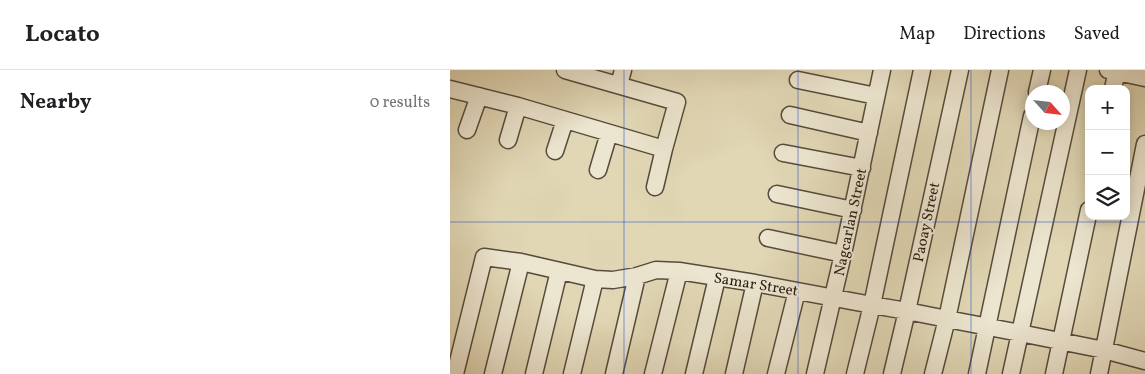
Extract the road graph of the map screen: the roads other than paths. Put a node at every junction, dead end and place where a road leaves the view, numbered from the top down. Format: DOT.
graph roads {
  1 [pos="882,70"];
  2 [pos="922,70"];
  3 [pos="960,70"];
  4 [pos="1000,70"];
  5 [pos="1042,70"];
  6 [pos="1078,70"];
  7 [pos="575,71"];
  8 [pos="1114,71"];
  9 [pos="621,78"];
  10 [pos="1145,78"];
  11 [pos="798,80"];
  12 [pos="1039,85"];
  13 [pos="1113,85"];
  14 [pos="450,89"];
  15 [pos="479,96"];
  16 [pos="876,96"];
  17 [pos="518,106"];
  18 [pos="790,115"];
  19 [pos="565,120"];
  20 [pos="467,130"];
  21 [pos="1029,130"];
  22 [pos="609,133"];
  23 [pos="869,133"];
  24 [pos="508,140"];
  25 [pos="1145,144"];
  26 [pos="664,149"];
  27 [pos="555,151"];
  28 [pos="783,153"];
  29 [pos="862,168"];
  30 [pos="598,170"];
  31 [pos="655,187"];
  32 [pos="777,194"];
  33 [pos="853,210"];
  34 [pos="1087,220"];
  35 [pos="768,238"];
  36 [pos="844,254"];
  37 [pos="521,262"];
  38 [pos="559,271"];
  39 [pos="678,271"];
  40 [pos="637,276"];
  41 [pos="717,278"];
  42 [pos="595,279"];
  43 [pos="756,283"];
  44 [pos="798,291"];
  45 [pos="834,297"];
  46 [pos="872,305"];
  47 [pos="907,311"];
  48 [pos="947,320"];
  49 [pos="987,327"];
  50 [pos="1020,333"];
  51 [pos="1062,342"];
  52 [pos="1104,350"];
  53 [pos="1145,361"];
  54 [pos="455,374"];
  55 [pos="493,374"];
  56 [pos="534,374"];
  57 [pos="572,374"];
  58 [pos="614,374"];
  59 [pos="653,374"];
  60 [pos="694,374"];
  61 [pos="734,374"];
  62 [pos="776,374"];
  63 [pos="815,374"];
  64 [pos="855,374"];
  65 [pos="892,374"];
  66 [pos="934,374"];
  67 [pos="977,374"];
  68 [pos="1011,374"];
  69 [pos="1054,374"];
  70 [pos="1099,374"];
  1 -- 16 [label="street, Nagcarlan Street"];
  2 -- 46 [label="street"];
  3 -- 47 [label="street, Paoay Street"];
  4 -- 48 [label="street"];
  5 -- 12 [label="street"];
  6 -- 50 [label="street"];
  7 -- 9 [label="street"];
  8 -- 10 [label="street"];
  8 -- 13 [label="street"];
  9 -- 26 [label="street"];
  11 -- 16 [label="street"];
  14 -- 15 [label="street"];
  15 -- 17 [label="street"];
  15 -- 20 [label="street"];
  16 -- 23 [label="street, Nagcarlan Street"];
  17 -- 19 [label="street"];
  17 -- 24 [label="street"];
  18 -- 23 [label="street"];
  19 -- 22 [label="street"];
  19 -- 27 [label="street"];
  21 -- 49 [label="street"];
  22 -- 26 [label="street"];
  22 -- 30 [label="street"];
  23 -- 29 [label="street, Nagcarlan Street"];
  25 -- 52 [label="street"];
  26 -- 31 [label="street"];
  28 -- 29 [label="street"];
  29 -- 33 [label="street, Nagcarlan Street"];
  32 -- 33 [label="street"];
  33 -- 36 [label="street, Nagcarlan Street"];
  34 -- 51 [label="street"];
  35 -- 36 [label="street"];
  36 -- 45 [label="street, Nagcarlan Street"];
  37 -- 38 [label="street, Samar Street"];
  37 -- 54 [label="street, Samar Street"];
  37 -- 55 [label="street"];
  38 -- 42 [label="street, Samar Street"];
  38 -- 56 [label="street"];
  39 -- 40 [label="street, Samar Street"];
  39 -- 41 [label="street, Samar Street"];
  39 -- 59 [label="street"];
  40 -- 42 [label="street, Samar Street"];
  40 -- 58 [label="street"];
  41 -- 43 [label="street, Samar Street"];
  41 -- 60 [label="street"];
  42 -- 57 [label="street"];
  43 -- 44 [label="street, Samar Street"];
  43 -- 61 [label="street"];
  44 -- 45 [label="street, Samar Street"];
  44 -- 62 [label="street"];
  45 -- 46 [label="street, Samar Street"];
  45 -- 63 [label="street, Nagcarlan Street"];
  46 -- 47 [label="street, Samar Street"];
  46 -- 64 [label="street"];
  47 -- 48 [label="street, Samar Street"];
  47 -- 65 [label="street, Paoay Street"];
  48 -- 49 [label="street, Samar Street"];
  48 -- 66 [label="street"];
  49 -- 50 [label="street, Samar Street"];
  49 -- 67 [label="street"];
  50 -- 51 [label="street, Samar Street"];
  50 -- 68 [label="street"];
  51 -- 52 [label="street, Samar Street"];
  51 -- 69 [label="street"];
  52 -- 53 [label="street, Samar Street"];
  52 -- 70 [label="street"];
}
